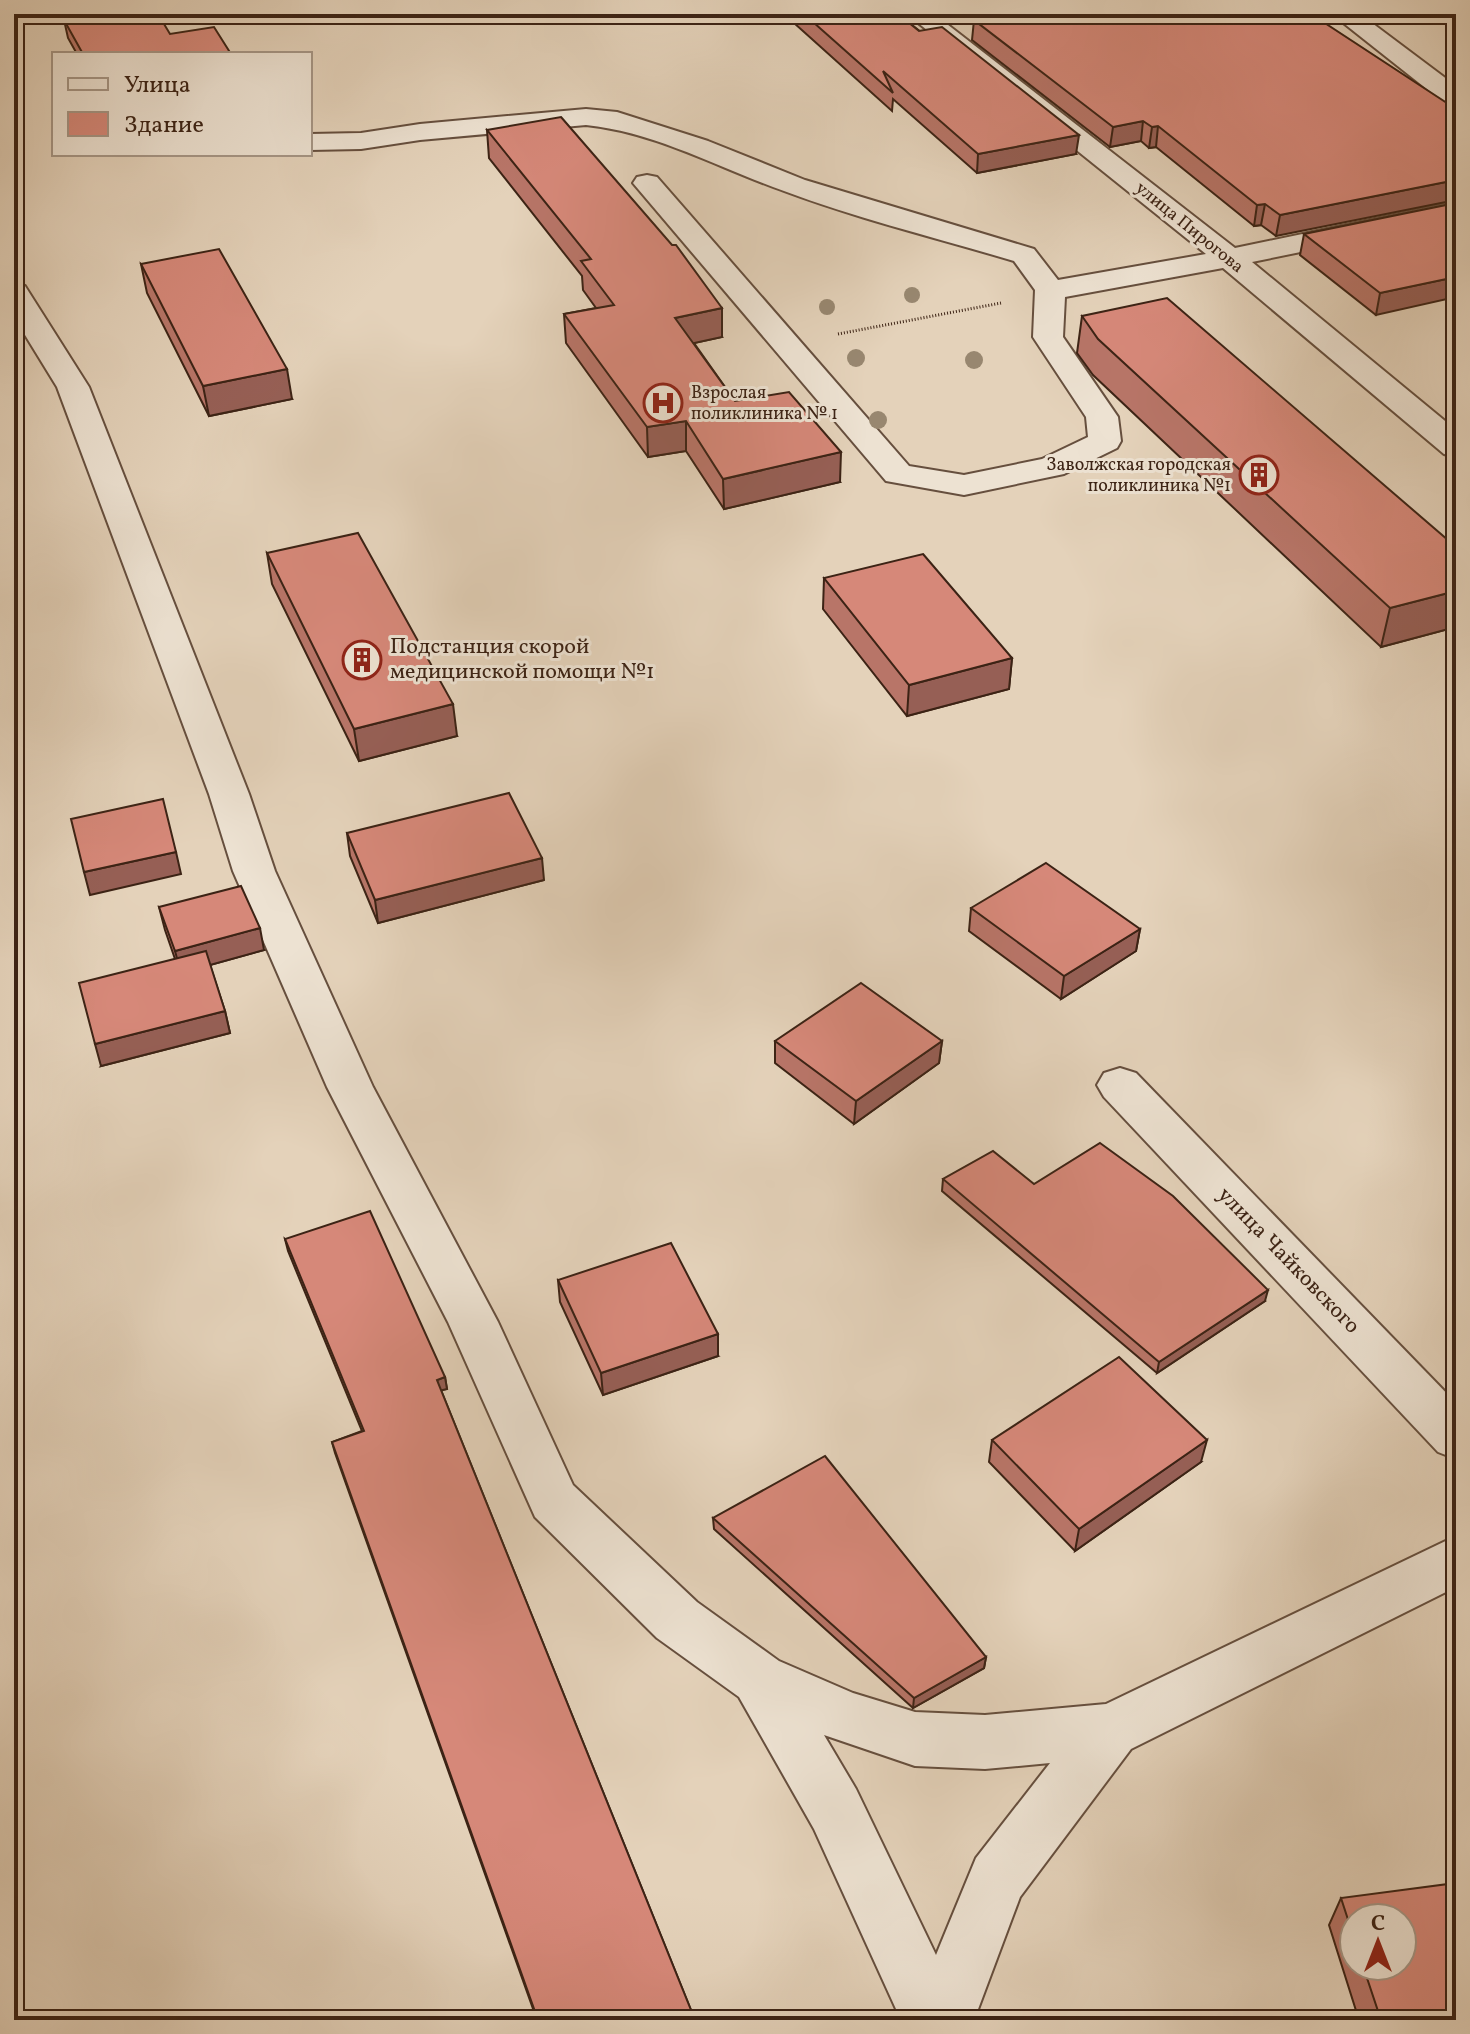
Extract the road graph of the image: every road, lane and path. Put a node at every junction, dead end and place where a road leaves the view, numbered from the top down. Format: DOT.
graph roads {
  1 [pos="919,14"];
  2 [pos="1344,14"];
  3 [pos="1456,99"];
  4 [pos="312,142"];
  5 [pos="647,183"];
  6 [pos="1456,211"];
  7 [pos="1230,259"];
  8 [pos="1050,290"];
  9 [pos="14,292"];
  10 [pos="991,305"];
  11 [pos="786,344"];
  12 [pos="1456,447"];
  13 [pos="1120,1085"];
  14 [pos="1456,1437"];
  15 [pos="1456,1560"];
  16 [pos="759,1679"];
  17 [pos="1111,1730"];
  18 [pos="934,2020"];
  19 [pos="942,2020"];
  1 -- 7 [label="street, улица Пирогова"];
  2 -- 3 [label="street"];
  4 -- 8 [label="street"];
  5 -- 11 [label="street"];
  6 -- 7 [label="street"];
  7 -- 8 [label="street"];
  7 -- 12 [label="street, улица Пирогова"];
  8 -- 11 [label="street"];
  9 -- 16 [label="street"];
  10 -- 11 [label="path"];
  13 -- 14 [label="street, улица Чайковского"];
  15 -- 17 [label="street"];
  16 -- 17 [label="street"];
  16 -- 18 [label="street"];
  17 -- 19 [label="street"];
}
